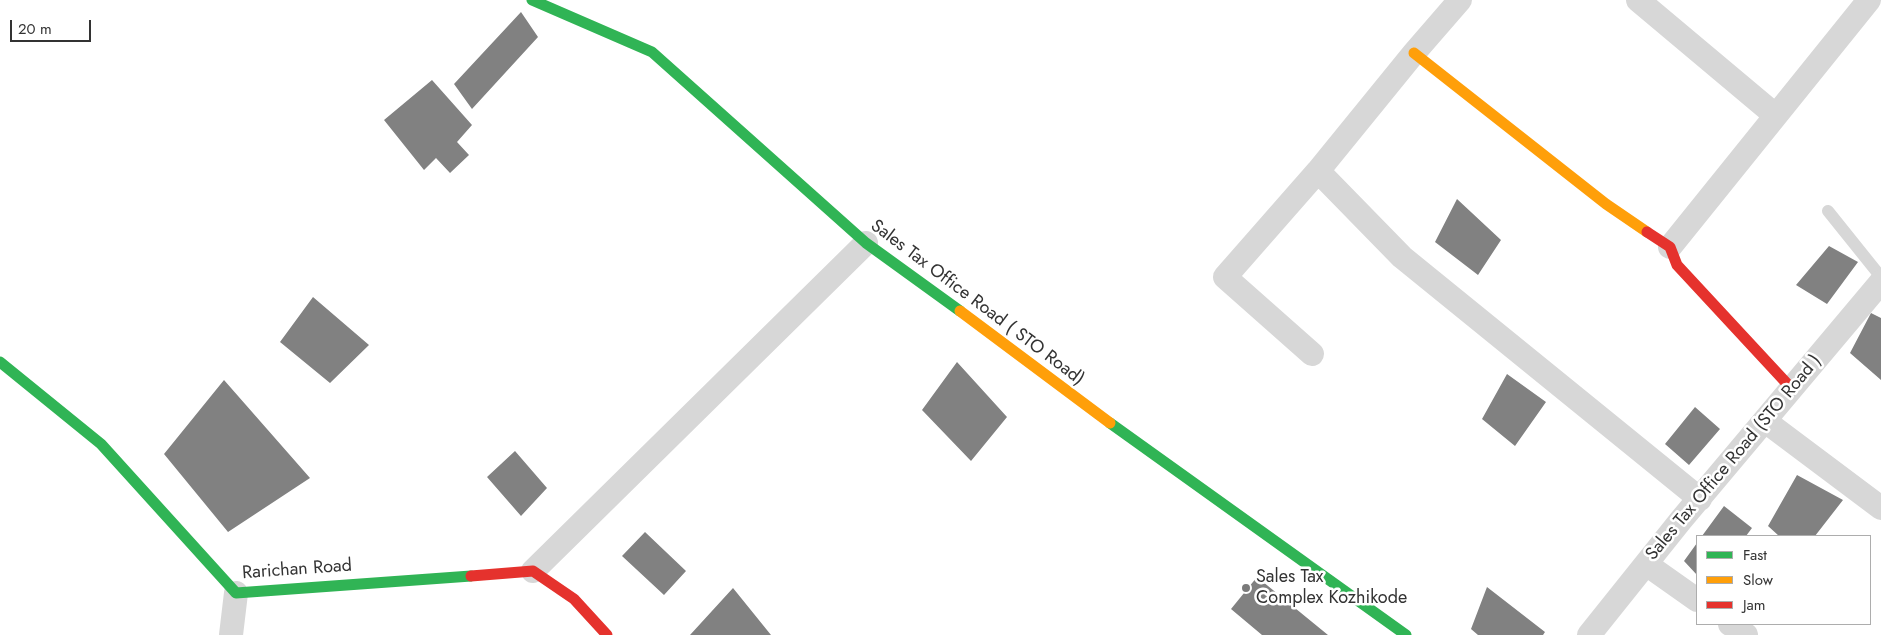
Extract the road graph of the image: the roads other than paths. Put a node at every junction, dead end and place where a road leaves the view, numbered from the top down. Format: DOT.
graph roads {
  1 [pos="532,0"];
  2 [pos="1460,0"];
  3 [pos="1869,0"];
  4 [pos="1650,4"];
  5 [pos="1414,53"];
  6 [pos="1775,115"];
  7 [pos="1318,171"];
  8 [pos="1828,211"];
  9 [pos="866,243"];
  10 [pos="1670,246"];
  11 [pos="1881,277"];
  12 [pos="1881,282"];
  13 [pos="1312,354"];
  14 [pos="0,362"];
  15 [pos="1792,389"];
  16 [pos="1765,421"];
  17 [pos="1700,499"];
  18 [pos="1881,508"];
  19 [pos="1646,564"];
  20 [pos="533,571"];
  21 [pos="236,593"];
  22 [pos="1696,599"];
  23 [pos="1731,625"];
  24 [pos="231,635"];
  25 [pos="607,635"];
  26 [pos="1406,635"];
  27 [pos="1589,635"];
  28 [pos="1746,635"];
  1 -- 9 [label="street, Sales Tax Office Road ( STO Road)"];
  2 -- 5 [label="street"];
  3 -- 6 [label="street"];
  4 -- 6 [label="street"];
  5 -- 7 [label="street"];
  5 -- 10 [label="street"];
  6 -- 10 [label="street"];
  7 -- 13 [label="street"];
  7 -- 17 [label="street"];
  8 -- 11 [label="lane"];
  9 -- 20 [label="street"];
  9 -- 26 [label="street, Sales Tax Office Road ( STO Road)"];
  10 -- 15 [label="street"];
  12 -- 15 [label="street, Sales Tax Office Road (STO Road )"];
  14 -- 21 [label="street, Rarichan Road"];
  15 -- 16 [label="street, Sales Tax Office Road (STO Road )"];
  16 -- 17 [label="street, Sales Tax Office Road (STO Road )"];
  16 -- 18 [label="street"];
  17 -- 19 [label="street, Sales Tax Office Road (STO Road )"];
  19 -- 22 [label="street"];
  19 -- 27 [label="street, Sales Tax Office Road (STO Road )"];
  20 -- 21 [label="street, Rarichan Road"];
  20 -- 25 [label="street"];
  21 -- 24 [label="street"];
  23 -- 28 [label="street"];
}
